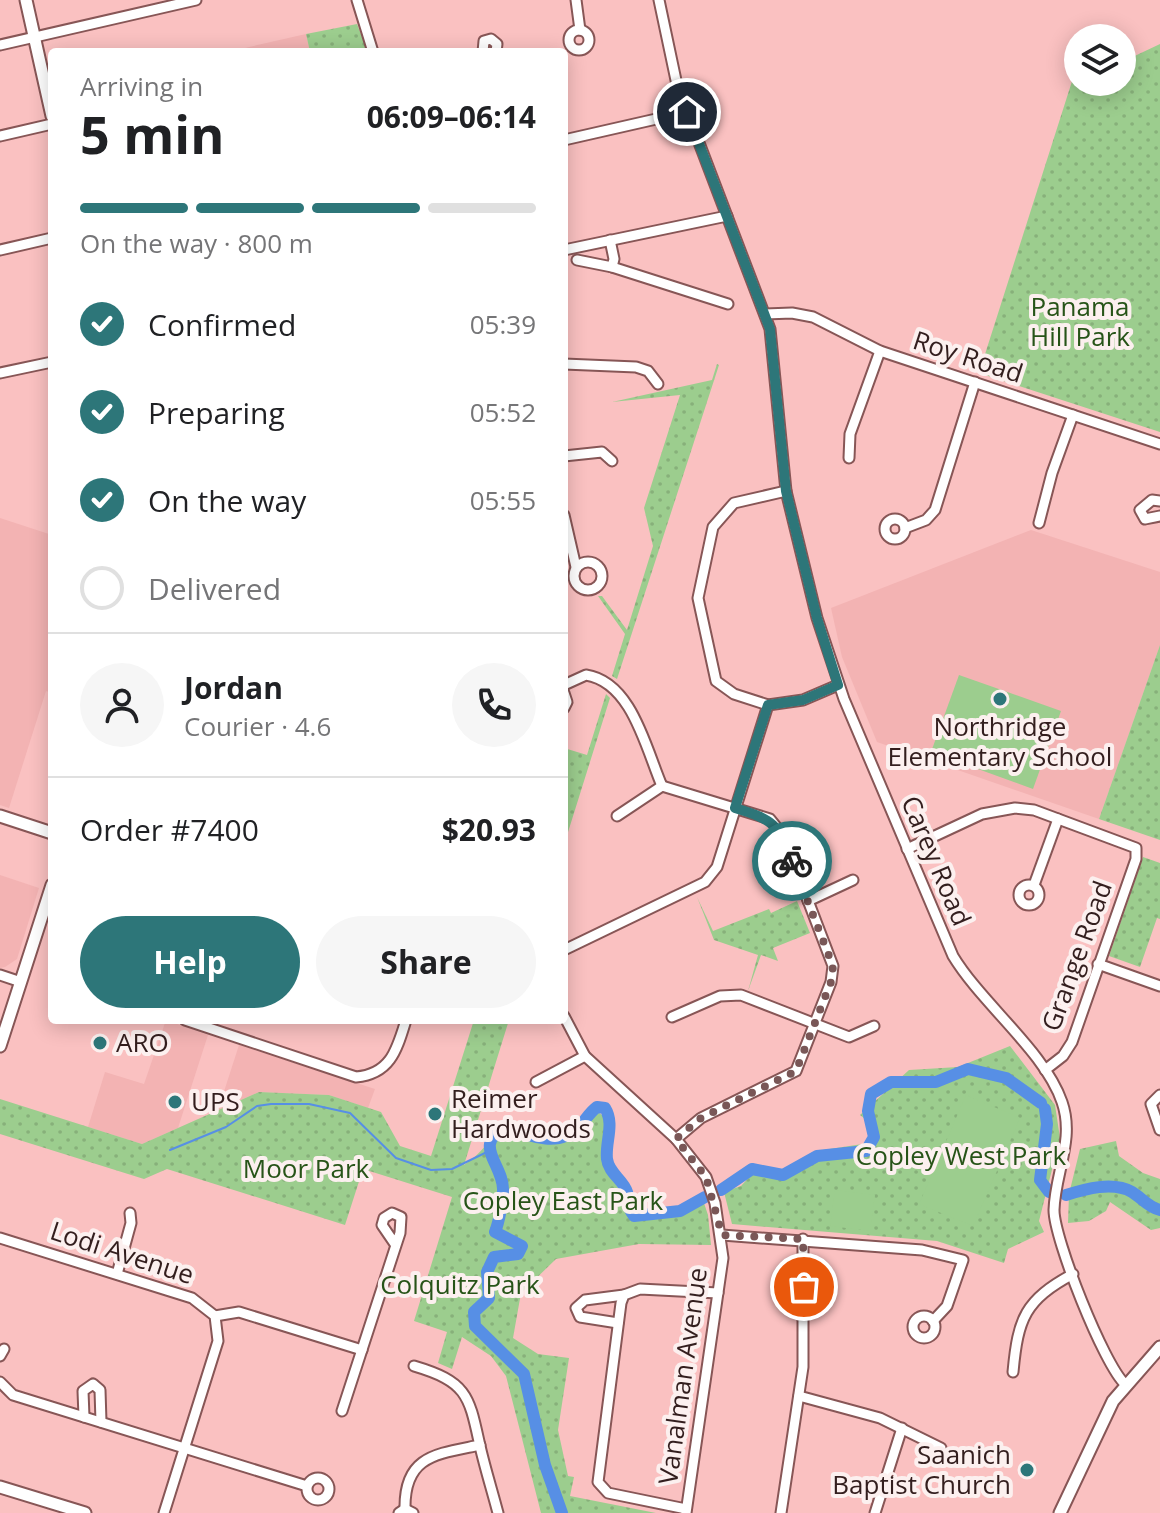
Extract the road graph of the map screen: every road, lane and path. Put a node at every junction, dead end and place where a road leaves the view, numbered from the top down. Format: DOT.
graph roads {
  1 [pos="26,0"];
  2 [pos="196,0"];
  3 [pos="357,0"];
  4 [pos="576,0"];
  5 [pos="659,0"];
  6 [pos="580,30"];
  7 [pos="34,37"];
  8 [pos="0,45"];
  9 [pos="372,48"];
  10 [pos="482,48"];
  11 [pos="496,48"];
  12 [pos="48,98"];
  13 [pos="687,112"];
  14 [pos="48,125"];
  15 [pos="0,136"];
  16 [pos="568,139"];
  17 [pos="727,216"];
  18 [pos="48,239"];
  19 [pos="610,240"];
  20 [pos="568,249"];
  21 [pos="0,250"];
  22 [pos="577,260"];
  23 [pos="612,267"];
  24 [pos="728,304"];
  25 [pos="765,314"];
  26 [pos="880,351"];
  27 [pos="48,363"];
  28 [pos="568,364"];
  29 [pos="0,373"];
  30 [pos="975,382"];
  31 [pos="658,384"];
  32 [pos="1073,415"];
  33 [pos="1160,444"];
  34 [pos="568,456"];
  35 [pos="849,458"];
  36 [pos="612,461"];
  37 [pos="786,491"];
  38 [pos="1160,501"];
  39 [pos="1160,516"];
  40 [pos="1039,523"];
  41 [pos="905,528"];
  42 [pos="568,532"];
  43 [pos="576,567"];
  44 [pos="568,683"];
  45 [pos="838,685"];
  46 [pos="768,705"];
  47 [pos="662,786"];
  48 [pos="735,808"];
  49 [pos="0,816"];
  50 [pos="617,816"];
  51 [pos="1058,819"];
  52 [pos="48,832"];
  53 [pos="907,849"];
  54 [pos="853,880"];
  55 [pos="1034,885"];
  56 [pos="48,898"];
  57 [pos="808,901"];
  58 [pos="568,948"];
  59 [pos="1098,964"];
  60 [pos="0,975"];
  61 [pos="21,982"];
  62 [pos="1160,986"];
  63 [pos="672,1017"];
  64 [pos="197,1024"];
  65 [pos="404,1024"];
  66 [pos="568,1024"];
  67 [pos="816,1025"];
  68 [pos="874,1026"];
  69 [pos="0,1046"];
  70 [pos="585,1056"];
  71 [pos="1045,1070"];
  72 [pos="536,1082"];
  73 [pos="1160,1095"];
  74 [pos="1160,1130"];
  75 [pos="676,1139"];
  76 [pos="130,1213"];
  77 [pos="722,1235"];
  78 [pos="0,1238"];
  79 [pos="803,1239"];
  80 [pos="395,1244"];
  81 [pos="117,1274"];
  82 [pos="1073,1274"];
  83 [pos="718,1293"];
  84 [pos="624,1295"];
  85 [pos="215,1316"];
  86 [pos="933,1321"];
  87 [pos="618,1323"];
  88 [pos="1160,1347"];
  89 [pos="362,1350"];
  90 [pos="414,1366"];
  91 [pos="1013,1372"];
  92 [pos="0,1382"];
  93 [pos="1125,1384"];
  94 [pos="799,1396"];
  95 [pos="342,1411"];
  96 [pos="84,1417"];
  97 [pos="101,1422"];
  98 [pos="902,1428"];
  99 [pos="480,1445"];
  100 [pos="184,1447"];
  101 [pos="941,1448"];
  102 [pos="307,1486"];
  103 [pos="0,1487"];
  104 [pos="686,1511"];
  105 [pos="77,1512"];
  106 [pos="406,1512"];
  107 [pos="164,1513"];
  108 [pos="498,1513"];
  109 [pos="781,1513"];
  110 [pos="875,1513"];
  111 [pos="1060,1513"];
  1 -- 7 [label="main road"];
  2 -- 7 [label="street"];
  3 -- 9 [label="street"];
  4 -- 6 [label="street"];
  5 -- 13 [label="street, Carey Road"];
  7 -- 8 [label="street"];
  7 -- 12 [label="main road"];
  10 -- 11 [label="street"];
  13 -- 16 [label="street"];
  13 -- 17 [label="street, Carey Road"];
  14 -- 15 [label="street"];
  17 -- 19 [label="street"];
  17 -- 25 [label="street, Carey Road"];
  18 -- 21 [label="street"];
  19 -- 20 [label="street"];
  19 -- 23 [label="street"];
  22 -- 23 [label="street"];
  23 -- 24 [label="street"];
  25 -- 26 [label="street, Roy Road"];
  25 -- 37 [label="street, Carey Road"];
  26 -- 30 [label="street, Roy Road"];
  26 -- 35 [label="street"];
  27 -- 29 [label="street"];
  28 -- 31 [label="street"];
  30 -- 32 [label="street, Roy Road"];
  30 -- 41 [label="street"];
  32 -- 33 [label="street, Roy Road"];
  32 -- 40 [label="street"];
  34 -- 36 [label="street"];
  37 -- 45 [label="street, Carey Road"];
  37 -- 46 [label="street"];
  38 -- 39 [label="street"];
  42 -- 43 [label="street"];
  44 -- 47 [label="street"];
  45 -- 46 [label="street"];
  45 -- 53 [label="street, Carey Road"];
  46 -- 48 [label="street"];
  47 -- 48 [label="street"];
  47 -- 50 [label="street"];
  48 -- 57 [label="street"];
  48 -- 58 [label="street"];
  49 -- 52 [label="main road"];
  51 -- 53 [label="street"];
  51 -- 55 [label="street"];
  51 -- 59 [label="street, Grange Road"];
  53 -- 71 [label="street, Carey Road"];
  54 -- 57 [label="street"];
  56 -- 61 [label="main road"];
  57 -- 67 [label="street"];
  59 -- 62 [label="street"];
  59 -- 71 [label="street, Grange Road"];
  60 -- 61 [label="street"];
  61 -- 69 [label="main road"];
  63 -- 67 [label="street"];
  64 -- 65 [label="street"];
  66 -- 70 [label="street, Vanalman Avenue"];
  67 -- 68 [label="street"];
  67 -- 75 [label="street"];
  70 -- 72 [label="street"];
  70 -- 75 [label="street, Vanalman Avenue"];
  71 -- 82 [label="street, Carey Road"];
  73 -- 74 [label="street"];
  75 -- 77 [label="street, Vanalman Avenue"];
  76 -- 81 [label="street"];
  77 -- 79 [label="street"];
  77 -- 83 [label="street, Vanalman Avenue"];
  78 -- 81 [label="street, Lodi Avenue"];
  79 -- 86 [label="street"];
  79 -- 94 [label="street"];
  80 -- 89 [label="street"];
  81 -- 85 [label="street, Lodi Avenue"];
  82 -- 91 [label="street"];
  82 -- 93 [label="street, Carey Road"];
  83 -- 84 [label="street"];
  83 -- 104 [label="street, Vanalman Avenue"];
  84 -- 87 [label="street"];
  84 -- 87 [label="street"];
  85 -- 89 [label="street, Lodi Avenue"];
  85 -- 100 [label="street"];
  87 -- 104 [label="street"];
  88 -- 93 [label="main road"];
  89 -- 95 [label="street"];
  90 -- 99 [label="street"];
  92 -- 96 [label="street"];
  93 -- 111 [label="main road"];
  94 -- 98 [label="street"];
  94 -- 109 [label="street"];
  96 -- 97 [label="street"];
  96 -- 97 [label="street"];
  97 -- 100 [label="street"];
  98 -- 101 [label="street"];
  98 -- 110 [label="street"];
  99 -- 106 [label="street"];
  99 -- 108 [label="street"];
  100 -- 102 [label="street"];
  100 -- 107 [label="street"];
  103 -- 105 [label="main road"];
}
